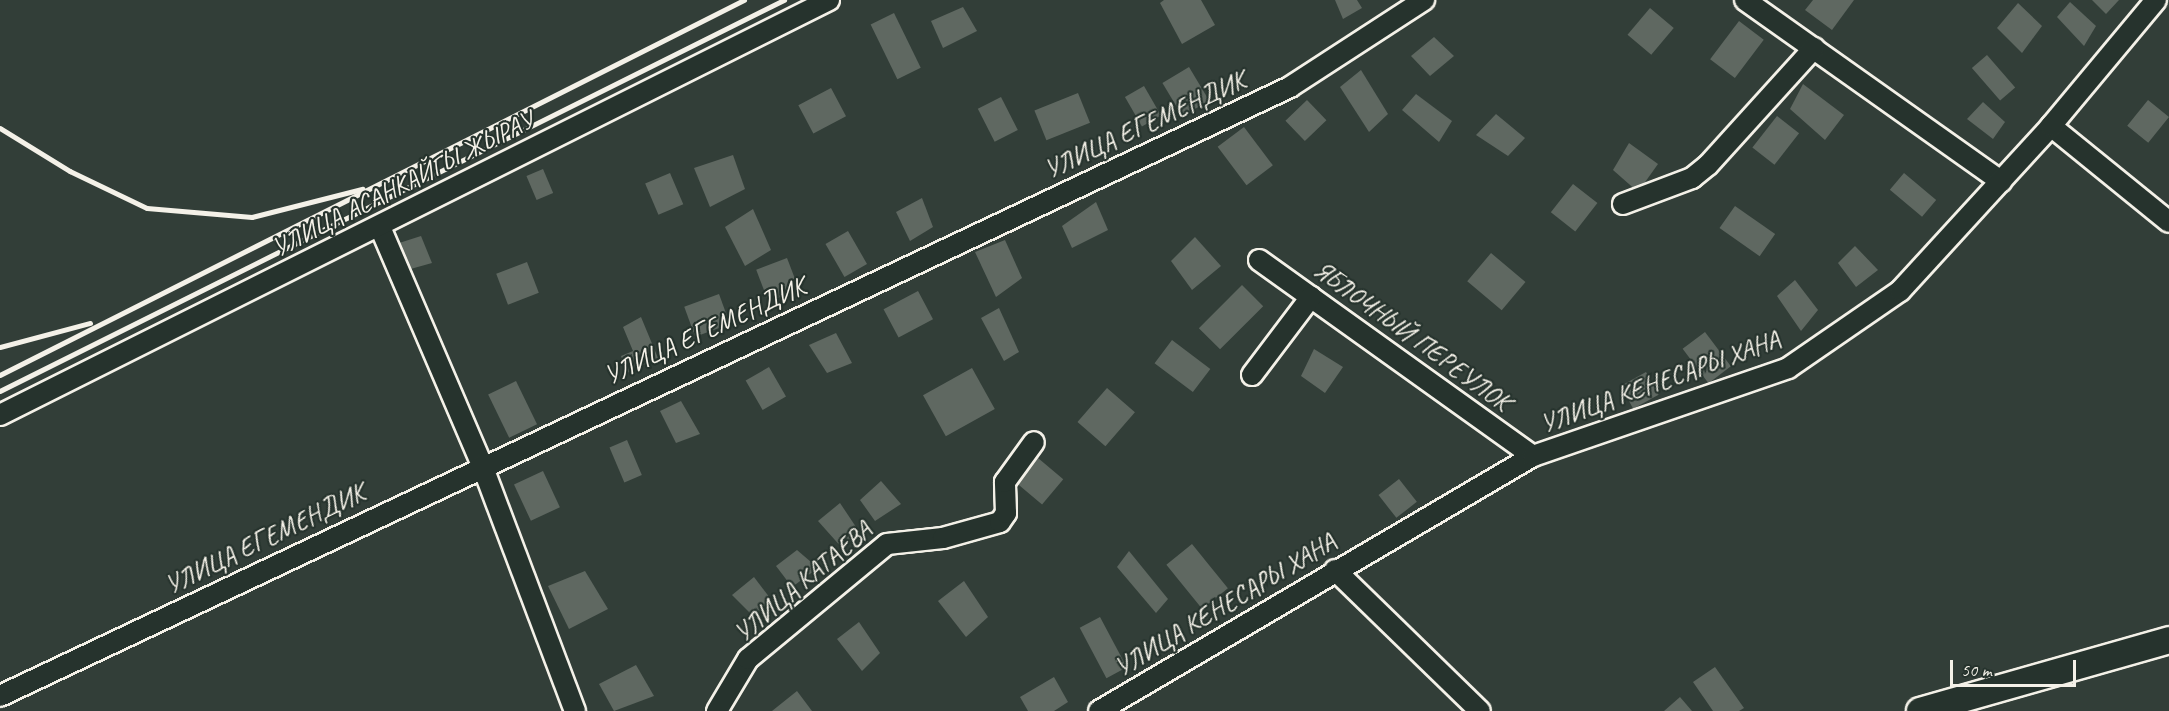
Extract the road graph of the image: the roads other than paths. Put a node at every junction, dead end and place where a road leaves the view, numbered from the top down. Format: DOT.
graph roads {
  1 [pos="829,0"];
  2 [pos="1424,0"];
  3 [pos="1745,0"];
  4 [pos="2156,0"];
  5 [pos="1814,48"];
  6 [pos="2051,126"];
  7 [pos="2001,181"];
  8 [pos="1623,204"];
  9 [pos="2169,222"];
  10 [pos="380,226"];
  11 [pos="1259,260"];
  12 [pos="1311,297"];
  13 [pos="1252,375"];
  14 [pos="0,415"];
  15 [pos="1034,442"];
  16 [pos="1533,456"];
  17 [pos="482,465"];
  18 [pos="1335,570"];
  19 [pos="2169,640"];
  20 [pos="0,696"];
  21 [pos="575,711"];
  22 [pos="717,711"];
  23 [pos="1099,711"];
  24 [pos="1480,711"];
  25 [pos="1920,711"];
  1 -- 10 [label="street, УЛИЦА АСАНКАЙГЫ ЖЫРАУ"];
  2 -- 17 [label="street, УЛИЦА ЕГЕМЕНДИК"];
  3 -- 5 [label="street"];
  4 -- 6 [label="street, УЛИЦА КЕНЕСАРЫ ХАНА"];
  5 -- 7 [label="street"];
  5 -- 8 [label="street"];
  6 -- 7 [label="street, УЛИЦА КЕНЕСАРЫ ХАНА"];
  6 -- 9 [label="street"];
  7 -- 16 [label="street, УЛИЦА КЕНЕСАРЫ ХАНА"];
  10 -- 14 [label="street, УЛИЦА АСАНКАЙГЫ ЖЫРАУ"];
  10 -- 17 [label="street"];
  11 -- 12 [label="street, ЯБЛОЧНЫЙ ПЕРЕУЛОК"];
  12 -- 13 [label="street"];
  12 -- 16 [label="street, ЯБЛОЧНЫЙ ПЕРЕУЛОК"];
  15 -- 22 [label="street, УЛИЦА КАТАЕВА"];
  16 -- 18 [label="street, УЛИЦА КЕНЕСАРЫ ХАНА"];
  17 -- 20 [label="street, УЛИЦА ЕГЕМЕНДИК"];
  17 -- 21 [label="street"];
  18 -- 23 [label="street, УЛИЦА КЕНЕСАРЫ ХАНА"];
  18 -- 24 [label="street"];
  19 -- 25 [label="main road"];
}
